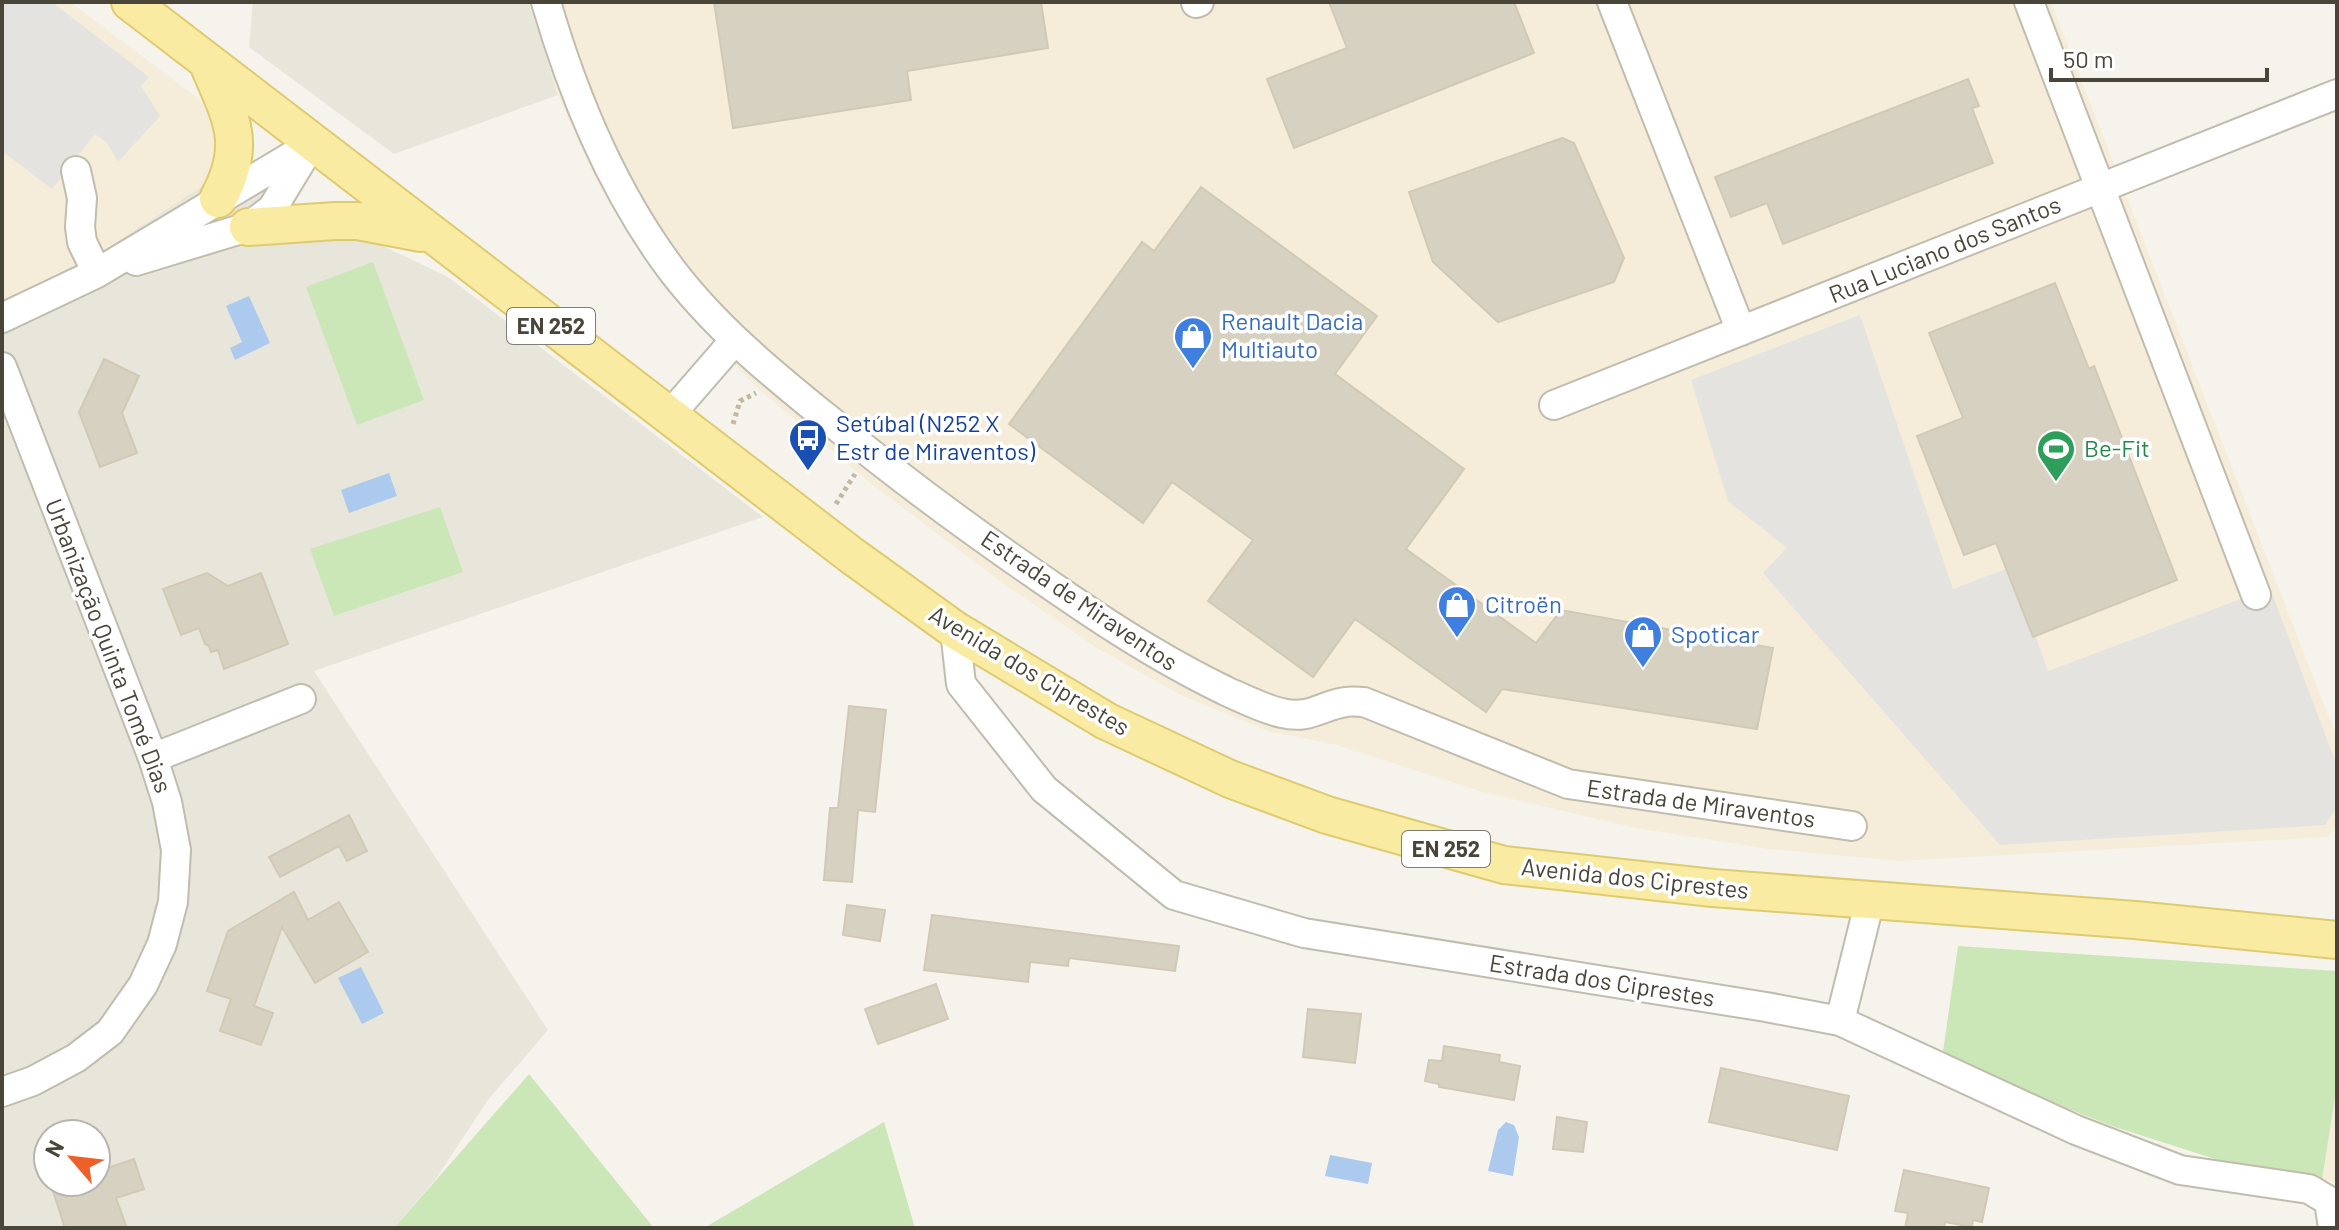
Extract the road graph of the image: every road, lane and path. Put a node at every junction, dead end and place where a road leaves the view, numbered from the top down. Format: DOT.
graph roads {
  1 [pos="130,2"];
  2 [pos="546,2"];
  3 [pos="1612,2"];
  4 [pos="2029,2"];
  5 [pos="208,64"];
  6 [pos="2337,94"];
  7 [pos="312,144"];
  8 [pos="76,171"];
  9 [pos="2101,187"];
  10 [pos="218,199"];
  11 [pos="248,227"];
  12 [pos="433,236"];
  13 [pos="97,273"];
  14 [pos="2,318"];
  15 [pos="1741,331"];
  16 [pos="735,340"];
  17 [pos="2,367"];
  18 [pos="1554,405"];
  19 [pos="669,416"];
  20 [pos="852,478"];
  21 [pos="836,504"];
  22 [pos="2256,595"];
  23 [pos="955,630"];
  24 [pos="301,699"];
  25 [pos="153,758"];
  26 [pos="1852,826"];
  27 [pos="1870,900"];
  28 [pos="2337,940"];
  29 [pos="1840,1021"];
  30 [pos="2,1092"];
  31 [pos="2333,1228"];
  1 -- 5 [label="main road, EN 252"];
  2 -- 16 [label="street, Estrada de Miraventos"];
  3 -- 15 [label="street"];
  4 -- 9 [label="street"];
  5 -- 7 [label="main road, EN 252"];
  5 -- 10 [label="main road"];
  6 -- 9 [label="street, Rua Luciano dos Santos"];
  7 -- 10 [label="street"];
  7 -- 11 [label="street"];
  7 -- 12 [label="main road, EN 252"];
  8 -- 13 [label="street"];
  9 -- 15 [label="street, Rua Luciano dos Santos"];
  9 -- 22 [label="street"];
  10 -- 13 [label="street"];
  11 -- 12 [label="main road"];
  11 -- 13 [label="street"];
  12 -- 19 [label="main road, EN 252"];
  13 -- 14 [label="street"];
  15 -- 18 [label="street, Rua Luciano dos Santos"];
  16 -- 19 [label="street"];
  16 -- 26 [label="street, Estrada de Miraventos"];
  17 -- 25 [label="street, Urbanização Quinta Tomé Dias"];
  19 -- 23 [label="main road, Avenida dos Ciprestes / EN 252"];
  20 -- 21 [label="path"];
  23 -- 27 [label="main road, Avenida dos Ciprestes / EN 252"];
  23 -- 29 [label="street, Estrada dos Ciprestes"];
  24 -- 25 [label="street"];
  25 -- 30 [label="street, Urbanização Quinta Tomé Dias"];
  27 -- 28 [label="main road, Avenida dos Ciprestes / EN 252"];
  27 -- 29 [label="street"];
  29 -- 31 [label="street, Estrada dos Ciprestes"];
}
